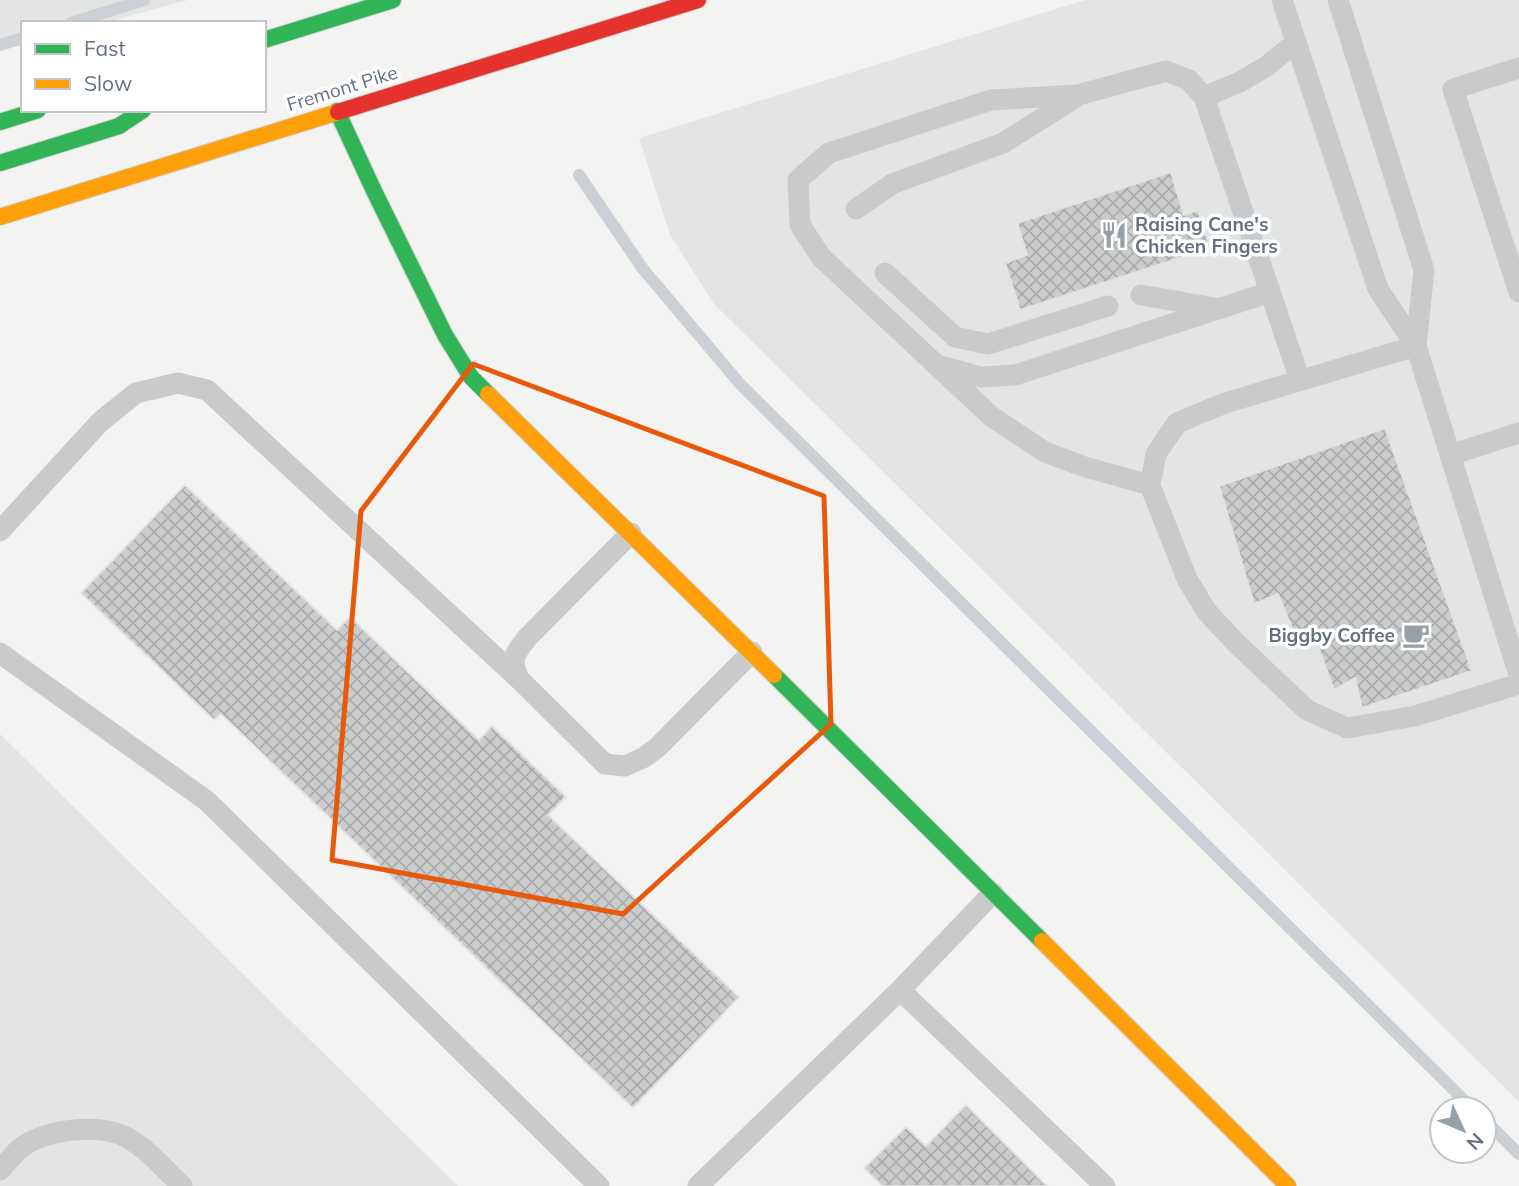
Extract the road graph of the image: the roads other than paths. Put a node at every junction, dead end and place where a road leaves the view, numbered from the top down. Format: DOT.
graph roads {
  1 [pos="393,0"];
  2 [pos="698,0"];
  3 [pos="1282,0"];
  4 [pos="1338,0"];
  5 [pos="266,39"];
  6 [pos="1296,42"];
  7 [pos="1519,68"];
  8 [pos="1078,95"];
  9 [pos="1205,97"];
  10 [pos="337,111"];
  11 [pos="32,112"];
  12 [pos="140,112"];
  13 [pos="0,122"];
  14 [pos="0,163"];
  15 [pos="856,209"];
  16 [pos="0,217"];
  17 [pos="885,273"];
  18 [pos="1270,292"];
  19 [pos="1519,292"];
  20 [pos="1142,295"];
  21 [pos="1108,306"];
  22 [pos="1218,308"];
  23 [pos="1416,346"];
  24 [pos="936,364"];
  25 [pos="1300,380"];
  26 [pos="1519,433"];
  27 [pos="1450,455"];
  28 [pos="1150,485"];
  29 [pos="0,531"];
  30 [pos="631,533"];
  31 [pos="752,652"];
  32 [pos="0,653"];
  33 [pos="1519,675"];
  34 [pos="519,679"];
  35 [pos="1519,684"];
  36 [pos="993,893"];
  37 [pos="900,990"];
  38 [pos="0,1170"];
  39 [pos="182,1186"];
  40 [pos="599,1186"];
  41 [pos="698,1186"];
  42 [pos="1105,1186"];
  43 [pos="1288,1186"];
  1 -- 5 [label="main road"];
  2 -- 10 [label="main road, Fremont Pike"];
  3 -- 6 [label="lane"];
  4 -- 23 [label="lane"];
  6 -- 9 [label="lane"];
  6 -- 23 [label="lane"];
  7 -- 19 [label="lane"];
  8 -- 9 [label="lane"];
  8 -- 15 [label="lane"];
  8 -- 24 [label="lane"];
  9 -- 18 [label="lane"];
  10 -- 16 [label="main road, Fremont Pike"];
  10 -- 30 [label="main road"];
  11 -- 13 [label="main road"];
  12 -- 14 [label="main road"];
  17 -- 21 [label="lane"];
  18 -- 22 [label="lane"];
  18 -- 25 [label="lane"];
  20 -- 22 [label="lane"];
  22 -- 24 [label="lane"];
  23 -- 25 [label="lane"];
  23 -- 27 [label="lane"];
  24 -- 28 [label="lane"];
  25 -- 28 [label="lane"];
  26 -- 27 [label="lane"];
  27 -- 33 [label="lane"];
  28 -- 35 [label="lane"];
  29 -- 34 [label="lane"];
  30 -- 31 [label="main road"];
  30 -- 34 [label="lane"];
  31 -- 34 [label="lane"];
  31 -- 36 [label="main road"];
  32 -- 40 [label="lane"];
  36 -- 37 [label="lane"];
  36 -- 43 [label="main road"];
  37 -- 41 [label="lane"];
  37 -- 42 [label="lane"];
  38 -- 39 [label="lane"];
}
